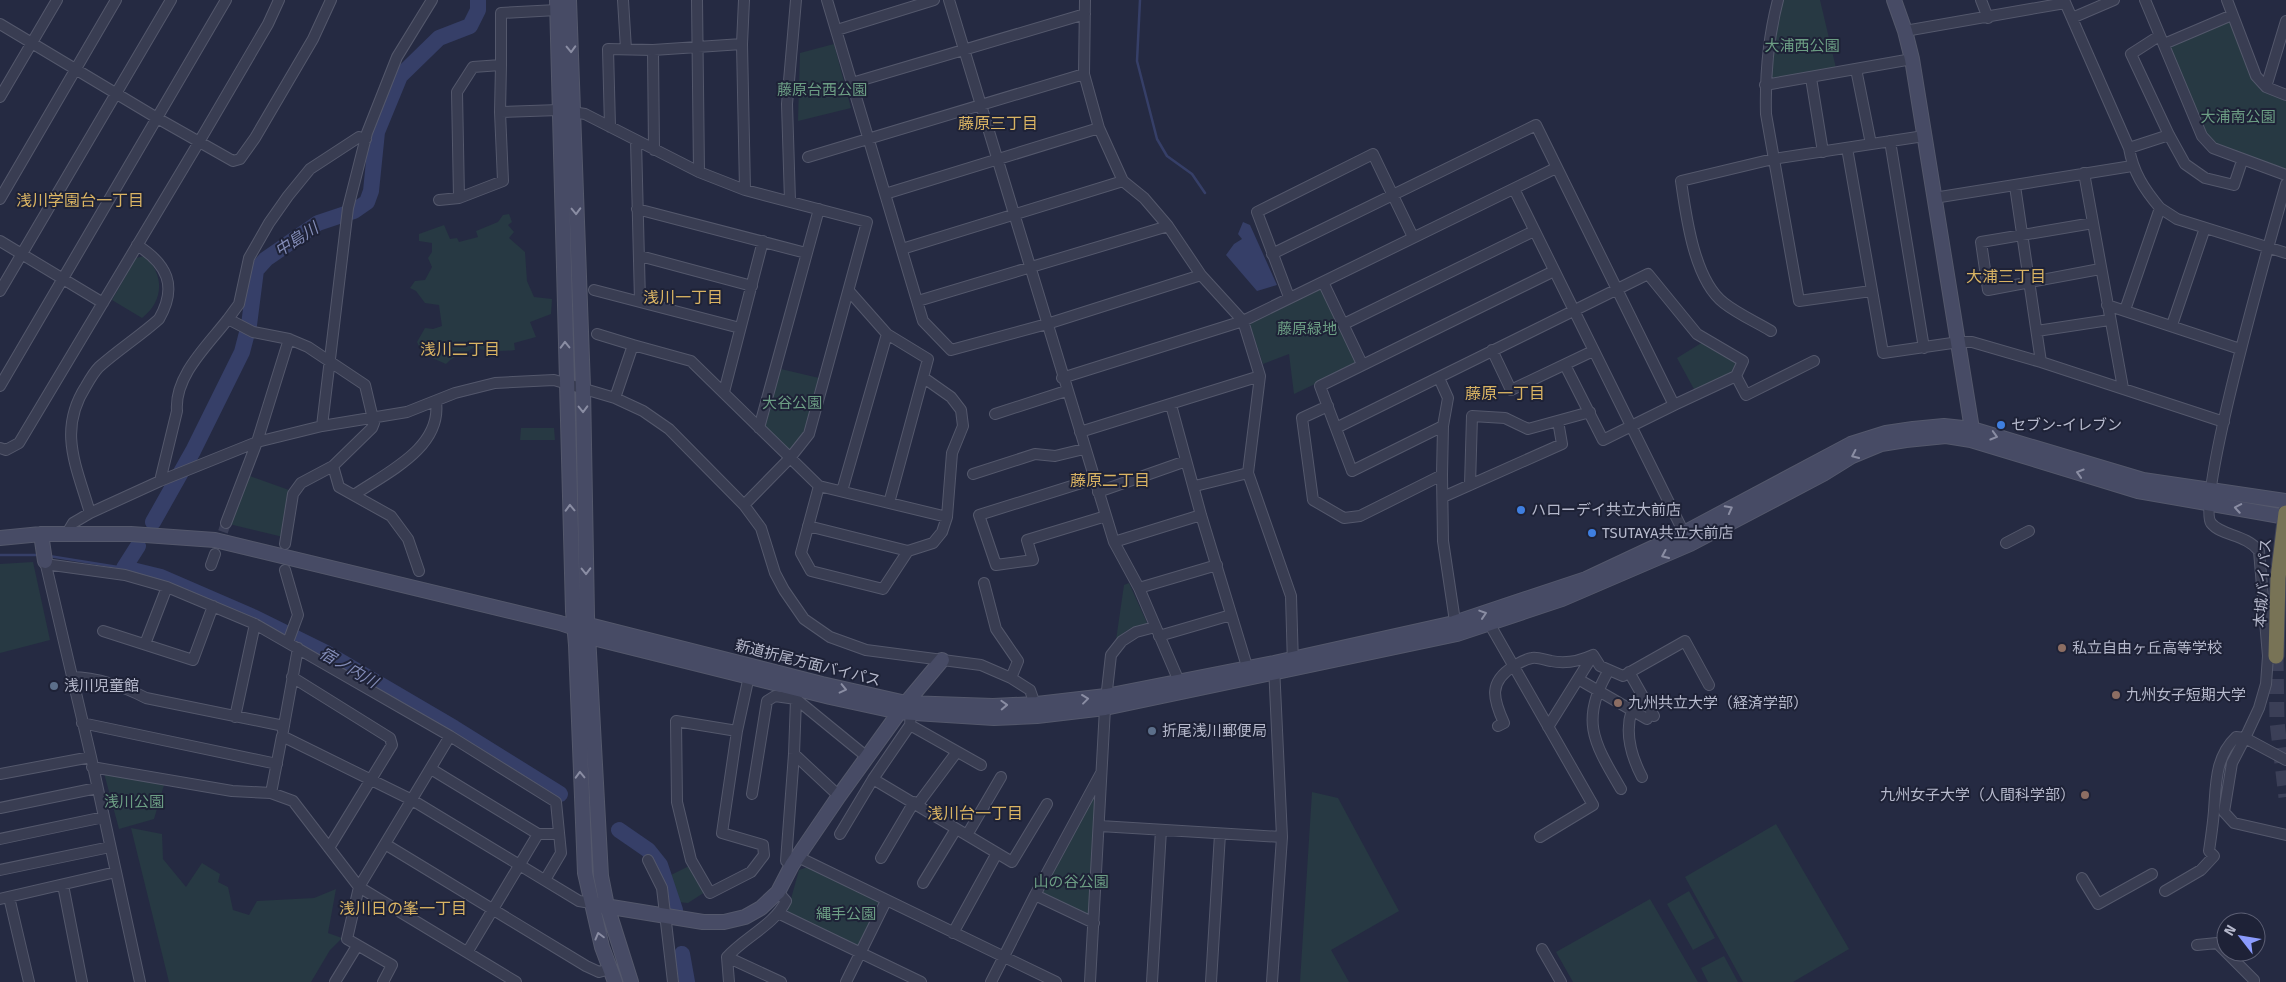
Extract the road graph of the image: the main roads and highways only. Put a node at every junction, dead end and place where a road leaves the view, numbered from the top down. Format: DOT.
graph roads {
  1 [pos="2286,513"];
  2 [pos="2286,516"];
  3 [pos="2276,656"];
  1 -- 2 [label="highway, 本城バイパス"];
  2 -- 3 [label="highway, 本城バイパス"];
}
